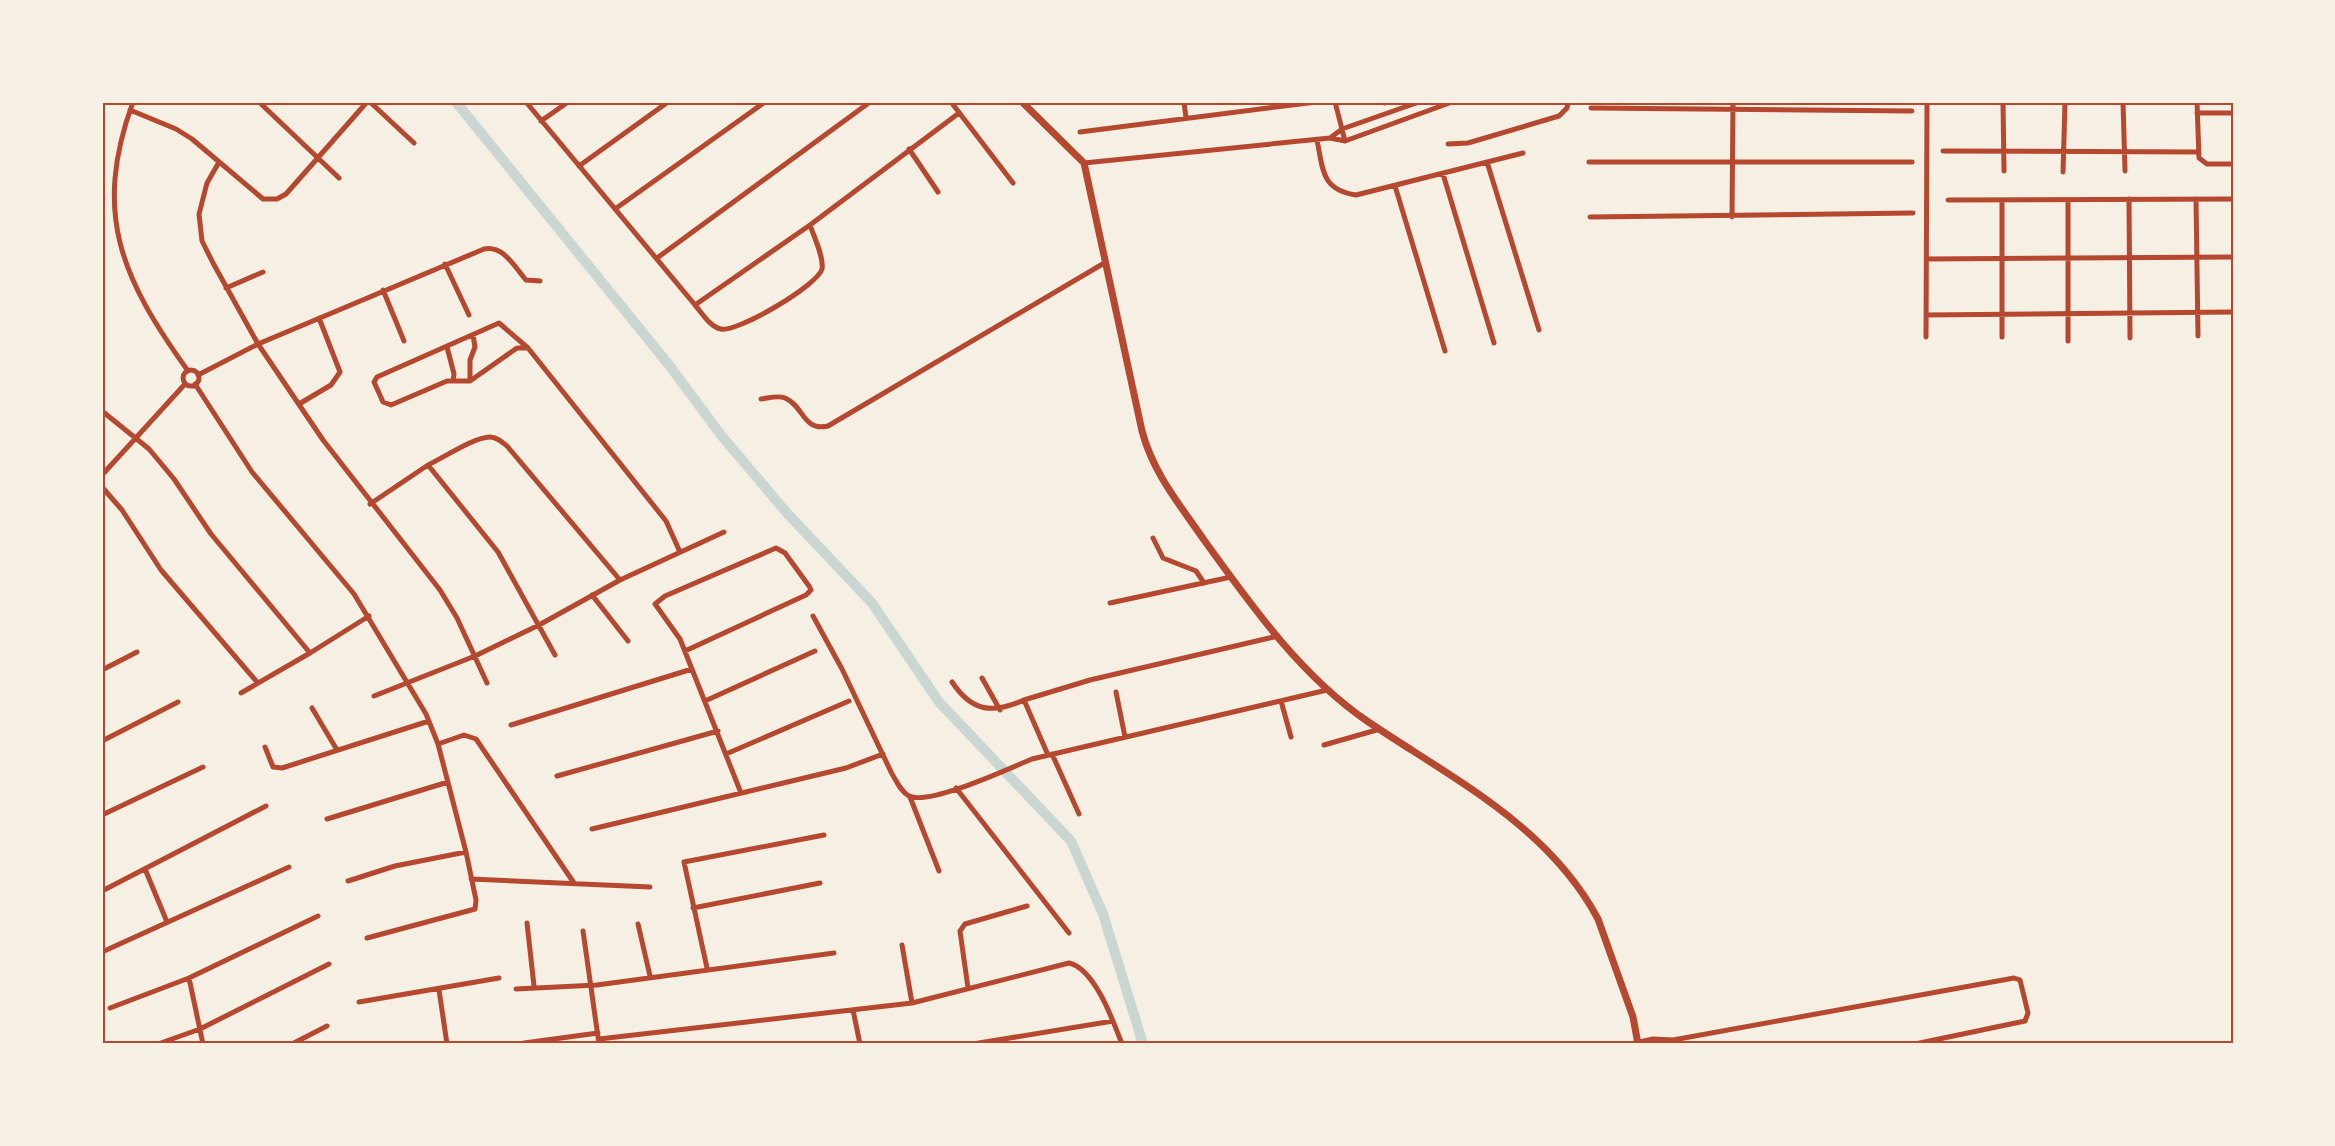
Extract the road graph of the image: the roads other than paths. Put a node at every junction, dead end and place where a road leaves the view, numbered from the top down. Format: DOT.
graph roads {
  1 [pos="133,102"];
  2 [pos="259,102"];
  3 [pos="369,102"];
  4 [pos="526,102"];
  5 [pos="568,102"];
  6 [pos="668,102"];
  7 [pos="765,102"];
  8 [pos="870,102"];
  9 [pos="951,102"];
  10 [pos="1022,102"];
  11 [pos="1184,102"];
  12 [pos="1316,102"];
  13 [pos="1335,102"];
  14 [pos="1419,102"];
  15 [pos="1452,102"];
  16 [pos="1568,102"];
  17 [pos="1927,102"];
  18 [pos="2003,102"];
  19 [pos="2065,102"];
  20 [pos="2123,102"];
  21 [pos="2197,102"];
  22 [pos="1733,105"];
  23 [pos="1592,108"];
  24 [pos="130,110"];
  25 [pos="1912,111"];
  26 [pos="959,113"];
  27 [pos="2197,113"];
  28 [pos="2233,113"];
  29 [pos="1186,118"];
  30 [pos="541,121"];
  31 [pos="1342,129"];
  32 [pos="1080,132"];
  33 [pos="1330,138"];
  34 [pos="1317,140"];
  35 [pos="1345,141"];
  36 [pos="414,143"];
  37 [pos="1448,144"];
  38 [pos="909,149"];
  39 [pos="1944,152"];
  40 [pos="2004,152"];
  41 [pos="2063,152"];
  42 [pos="2124,152"];
  43 [pos="2198,152"];
  44 [pos="1523,153"];
  45 [pos="317,156"];
  46 [pos="219,162"];
  47 [pos="1487,162"];
  48 [pos="1589,162"];
  49 [pos="1912,162"];
  50 [pos="1084,163"];
  51 [pos="1733,163"];
  52 [pos="2233,164"];
  53 [pos="579,166"];
  54 [pos="2004,171"];
  55 [pos="2125,171"];
  56 [pos="2063,172"];
  57 [pos="1443,174"];
  58 [pos="339,178"];
  59 [pos="1013,183"];
  60 [pos="1395,186"];
  61 [pos="938,192"];
  62 [pos="2196,199"];
  63 [pos="2233,199"];
  64 [pos="1948,200"];
  65 [pos="2002,200"];
  66 [pos="2068,200"];
  67 [pos="2129,200"];
  68 [pos="615,209"];
  69 [pos="1913,213"];
  70 [pos="1590,217"];
  71 [pos="1732,217"];
  72 [pos="810,225"];
  73 [pos="2129,257"];
  74 [pos="2197,257"];
  75 [pos="2233,257"];
  76 [pos="657,258"];
  77 [pos="2002,258"];
  78 [pos="2068,258"];
  79 [pos="1927,259"];
  80 [pos="1107,262"];
  81 [pos="445,264"];
  82 [pos="262,272"];
  83 [pos="540,281"];
  84 [pos="226,288"];
  85 [pos="383,290"];
  86 [pos="695,305"];
  87 [pos="2198,312"];
  88 [pos="2233,312"];
  89 [pos="2130,313"];
  90 [pos="2002,314"];
  91 [pos="2068,314"];
  92 [pos="469,315"];
  93 [pos="1926,315"];
  94 [pos="319,318"];
  95 [pos="1539,330"];
  96 [pos="473,335"];
  97 [pos="2198,336"];
  98 [pos="1926,337"];
  99 [pos="2002,337"];
  100 [pos="2130,338"];
  101 [pos="404,341"];
  102 [pos="2068,341"];
  103 [pos="1494,343"];
  104 [pos="258,344"];
  105 [pos="447,347"];
  106 [pos="528,348"];
  107 [pos="1445,351"];
  108 [pos="188,371"];
  109 [pos="198,375"];
  110 [pos="453,381"];
  111 [pos="470,381"];
  112 [pos="185,384"];
  113 [pos="195,384"];
  114 [pos="760,399"];
  115 [pos="299,404"];
  116 [pos="102,411"];
  117 [pos="136,437"];
  118 [pos="428,465"];
  119 [pos="102,475"];
  120 [pos="102,487"];
  121 [pos="370,504"];
  122 [pos="724,532"];
  123 [pos="1153,538"];
  124 [pos="680,552"];
  125 [pos="1231,577"];
  126 [pos="620,580"];
  127 [pos="1204,583"];
  128 [pos="592,595"];
  129 [pos="1110,603"];
  130 [pos="369,615"];
  131 [pos="813,616"];
  132 [pos="539,625"];
  133 [pos="1278,636"];
  134 [pos="627,641"];
  135 [pos="685,651"];
  136 [pos="815,651"];
  137 [pos="137,652"];
  138 [pos="310,653"];
  139 [pos="555,655"];
  140 [pos="475,656"];
  141 [pos="692,669"];
  142 [pos="102,670"];
  143 [pos="982,678"];
  144 [pos="408,681"];
  145 [pos="257,682"];
  146 [pos="952,682"];
  147 [pos="487,683"];
  148 [pos="1327,690"];
  149 [pos="1116,692"];
  150 [pos="241,693"];
  151 [pos="374,696"];
  152 [pos="1024,700"];
  153 [pos="705,701"];
  154 [pos="1281,701"];
  155 [pos="178,702"];
  156 [pos="849,702"];
  157 [pos="312,708"];
  158 [pos="1000,710"];
  159 [pos="429,721"];
  160 [pos="511,725"];
  161 [pos="1380,729"];
  162 [pos="718,731"];
  163 [pos="1125,737"];
  164 [pos="1291,737"];
  165 [pos="102,741"];
  166 [pos="438,744"];
  167 [pos="1324,746"];
  168 [pos="265,747"];
  169 [pos="337,750"];
  170 [pos="726,754"];
  171 [pos="883,754"];
  172 [pos="1050,755"];
  173 [pos="203,767"];
  174 [pos="556,776"];
  175 [pos="447,782"];
  176 [pos="956,788"];
  177 [pos="741,793"];
  178 [pos="910,797"];
  179 [pos="266,806"];
  180 [pos="1079,814"];
  181 [pos="102,815"];
  182 [pos="327,819"];
  183 [pos="592,829"];
  184 [pos="824,835"];
  185 [pos="466,852"];
  186 [pos="289,867"];
  187 [pos="146,869"];
  188 [pos="939,871"];
  189 [pos="471,879"];
  190 [pos="348,881"];
  191 [pos="574,883"];
  192 [pos="820,883"];
  193 [pos="651,887"];
  194 [pos="102,891"];
  195 [pos="1027,906"];
  196 [pos="693,908"];
  197 [pos="318,916"];
  198 [pos="167,922"];
  199 [pos="527,923"];
  200 [pos="638,924"];
  201 [pos="583,931"];
  202 [pos="1069,933"];
  203 [pos="367,938"];
  204 [pos="902,945"];
  205 [pos="102,952"];
  206 [pos="834,953"];
  207 [pos="329,964"];
  208 [pos="707,968"];
  209 [pos="650,976"];
  210 [pos="189,978"];
  211 [pos="499,978"];
  212 [pos="591,985"];
  213 [pos="534,986"];
  214 [pos="968,988"];
  215 [pos="516,989"];
  216 [pos="439,990"];
  217 [pos="359,1002"];
  218 [pos="912,1003"];
  219 [pos="110,1008"];
  220 [pos="853,1010"];
  221 [pos="1113,1021"];
  222 [pos="327,1026"];
  223 [pos="200,1029"];
  224 [pos="599,1039"];
  225 [pos="1670,1042"];
  226 [pos="524,1043"];
  227 [pos="1636,1043"];
  228 [pos="158,1044"];
  229 [pos="203,1044"];
  230 [pos="292,1044"];
  231 [pos="447,1044"];
  232 [pos="860,1044"];
  233 [pos="973,1044"];
  234 [pos="1122,1044"];
  235 [pos="1915,1044"];
  1 -- 24 [label="street"];
  2 -- 45 [label="street"];
  3 -- 36 [label="street"];
  3 -- 45 [label="street"];
  4 -- 30 [label="street"];
  5 -- 30 [label="street"];
  6 -- 53 [label="street"];
  7 -- 68 [label="street"];
  8 -- 76 [label="street"];
  9 -- 26 [label="street"];
  10 -- 50 [label="street"];
  11 -- 29 [label="street"];
  12 -- 29 [label="street"];
  13 -- 31 [label="street"];
  14 -- 31 [label="street"];
  15 -- 35 [label="street"];
  16 -- 37 [label="street"];
  17 -- 79 [label="street"];
  18 -- 40 [label="street"];
  19 -- 41 [label="street"];
  20 -- 42 [label="street"];
  21 -- 27 [label="street"];
  22 -- 23 [label="street"];
  22 -- 25 [label="street"];
  22 -- 51 [label="street"];
  24 -- 46 [label="street"];
  24 -- 108 [label="street"];
  26 -- 38 [label="street"];
  26 -- 59 [label="street"];
  27 -- 28 [label="street"];
  27 -- 43 [label="street"];
  29 -- 32 [label="street"];
  30 -- 53 [label="street"];
  31 -- 33 [label="street"];
  31 -- 35 [label="street"];
  33 -- 34 [label="street"];
  33 -- 35 [label="street"];
  34 -- 50 [label="street"];
  34 -- 60 [label="street"];
  38 -- 61 [label="street"];
  38 -- 72 [label="street"];
  39 -- 40 [label="street"];
  40 -- 41 [label="street"];
  40 -- 54 [label="street"];
  41 -- 42 [label="street"];
  41 -- 56 [label="street"];
  42 -- 43 [label="street"];
  42 -- 55 [label="street"];
  43 -- 52 [label="street"];
  44 -- 47 [label="street"];
  45 -- 46 [label="street"];
  45 -- 58 [label="street"];
  46 -- 84 [label="street"];
  47 -- 57 [label="street"];
  47 -- 95 [label="street"];
  48 -- 51 [label="street"];
  49 -- 51 [label="street"];
  50 -- 80 [label="street"];
  51 -- 71 [label="street"];
  53 -- 68 [label="street"];
  57 -- 60 [label="street"];
  57 -- 103 [label="street"];
  60 -- 107 [label="street"];
  62 -- 63 [label="street"];
  62 -- 67 [label="street"];
  62 -- 74 [label="street"];
  64 -- 65 [label="street"];
  65 -- 66 [label="street"];
  65 -- 77 [label="street"];
  66 -- 67 [label="street"];
  66 -- 78 [label="street"];
  67 -- 73 [label="street"];
  68 -- 76 [label="street"];
  69 -- 71 [label="street"];
  70 -- 71 [label="street"];
  72 -- 86 [label="street"];
  72 -- 86 [label="street"];
  73 -- 74 [label="street"];
  73 -- 78 [label="street"];
  73 -- 89 [label="street"];
  74 -- 75 [label="street"];
  74 -- 87 [label="street"];
  76 -- 86 [label="street"];
  77 -- 78 [label="street"];
  77 -- 79 [label="street"];
  77 -- 90 [label="street"];
  78 -- 91 [label="street"];
  79 -- 93 [label="street"];
  80 -- 114 [label="street"];
  80 -- 125 [label="street"];
  81 -- 83 [label="street"];
  81 -- 85 [label="street"];
  81 -- 92 [label="street"];
  82 -- 84 [label="street"];
  84 -- 104 [label="street"];
  85 -- 94 [label="street"];
  85 -- 101 [label="street"];
  87 -- 88 [label="street"];
  87 -- 89 [label="street"];
  87 -- 97 [label="street"];
  89 -- 91 [label="street"];
  89 -- 100 [label="street"];
  90 -- 91 [label="street"];
  90 -- 93 [label="street"];
  90 -- 99 [label="street"];
  91 -- 102 [label="street"];
  93 -- 98 [label="street"];
  94 -- 104 [label="street"];
  94 -- 115 [label="street"];
  96 -- 105 [label="street"];
  96 -- 106 [label="street"];
  96 -- 111 [label="street"];
  104 -- 109 [label="street"];
  104 -- 115 [label="street"];
  105 -- 110 [label="street"];
  105 -- 110 [label="street"];
  106 -- 111 [label="street"];
  106 -- 124 [label="street"];
  108 -- 109 [label="street"];
  108 -- 112 [label="street"];
  109 -- 113 [label="street"];
  110 -- 111 [label="street"];
  112 -- 113 [label="street"];
  112 -- 117 [label="street"];
  113 -- 130 [label="street"];
  115 -- 121 [label="street"];
  116 -- 117 [label="street"];
  117 -- 119 [label="street"];
  117 -- 138 [label="street"];
  118 -- 121 [label="street"];
  118 -- 126 [label="street"];
  118 -- 132 [label="street"];
  120 -- 145 [label="street"];
  121 -- 140 [label="street"];
  122 -- 124 [label="street"];
  123 -- 127 [label="street"];
  124 -- 126 [label="street"];
  125 -- 127 [label="street"];
  125 -- 133 [label="street"];
  126 -- 128 [label="street"];
  127 -- 129 [label="street"];
  128 -- 132 [label="street"];
  128 -- 134 [label="street"];
  130 -- 138 [label="street"];
  130 -- 144 [label="street"];
  131 -- 171 [label="street"];
  132 -- 139 [label="street"];
  132 -- 140 [label="street"];
  133 -- 148 [label="street"];
  133 -- 152 [label="street"];
  135 -- 135 [label="street"];
  135 -- 141 [label="street"];
  136 -- 153 [label="street"];
  137 -- 142 [label="street"];
  138 -- 145 [label="street"];
  140 -- 144 [label="street"];
  140 -- 147 [label="street"];
  141 -- 153 [label="street"];
  141 -- 160 [label="street"];
  143 -- 158 [label="street"];
  144 -- 151 [label="street"];
  144 -- 159 [label="street"];
  145 -- 150 [label="street"];
  146 -- 158 [label="street"];
  148 -- 154 [label="street"];
  148 -- 161 [label="street"];
  149 -- 163 [label="street"];
  152 -- 158 [label="street"];
  152 -- 172 [label="street"];
  153 -- 162 [label="street"];
  154 -- 163 [label="street"];
  154 -- 164 [label="street"];
  155 -- 165 [label="street"];
  156 -- 170 [label="street"];
  157 -- 169 [label="street"];
  159 -- 166 [label="street"];
  159 -- 169 [label="street"];
  161 -- 167 [label="street"];
  161 -- 227 [label="street"];
  162 -- 170 [label="street"];
  162 -- 174 [label="street"];
  163 -- 172 [label="street"];
  166 -- 175 [label="street"];
  166 -- 191 [label="street"];
  168 -- 169 [label="street"];
  170 -- 177 [label="street"];
  171 -- 177 [label="street"];
  171 -- 178 [label="street"];
  172 -- 176 [label="street"];
  172 -- 180 [label="street"];
  173 -- 181 [label="street"];
  175 -- 182 [label="street"];
  175 -- 185 [label="street"];
  176 -- 178 [label="street"];
  176 -- 202 [label="street"];
  177 -- 183 [label="street"];
  178 -- 188 [label="street"];
  179 -- 187 [label="street"];
  184 -- 196 [label="street"];
  185 -- 189 [label="street"];
  185 -- 190 [label="street"];
  186 -- 198 [label="street"];
  187 -- 194 [label="street"];
  187 -- 198 [label="street"];
  189 -- 191 [label="street"];
  189 -- 203 [label="street"];
  191 -- 193 [label="street"];
  192 -- 196 [label="street"];
  195 -- 214 [label="street"];
  196 -- 208 [label="street"];
  197 -- 210 [label="street"];
  198 -- 205 [label="street"];
  199 -- 213 [label="street"];
  200 -- 209 [label="street"];
  201 -- 212 [label="street"];
  204 -- 218 [label="street"];
  206 -- 208 [label="street"];
  207 -- 223 [label="street"];
  208 -- 209 [label="street"];
  209 -- 212 [label="street"];
  210 -- 219 [label="street"];
  210 -- 223 [label="street"];
  211 -- 216 [label="street"];
  212 -- 213 [label="street"];
  212 -- 224 [label="street"];
  213 -- 215 [label="street"];
  214 -- 218 [label="street"];
  214 -- 221 [label="street"];
  216 -- 217 [label="street"];
  216 -- 231 [label="street"];
  218 -- 220 [label="street"];
  220 -- 224 [label="street"];
  220 -- 232 [label="street"];
  221 -- 233 [label="street"];
  221 -- 234 [label="street"];
  222 -- 230 [label="street"];
  223 -- 228 [label="street"];
  223 -- 229 [label="street"];
  224 -- 226 [label="street"];
  225 -- 227 [label="street"];
  225 -- 235 [label="street"];
}
